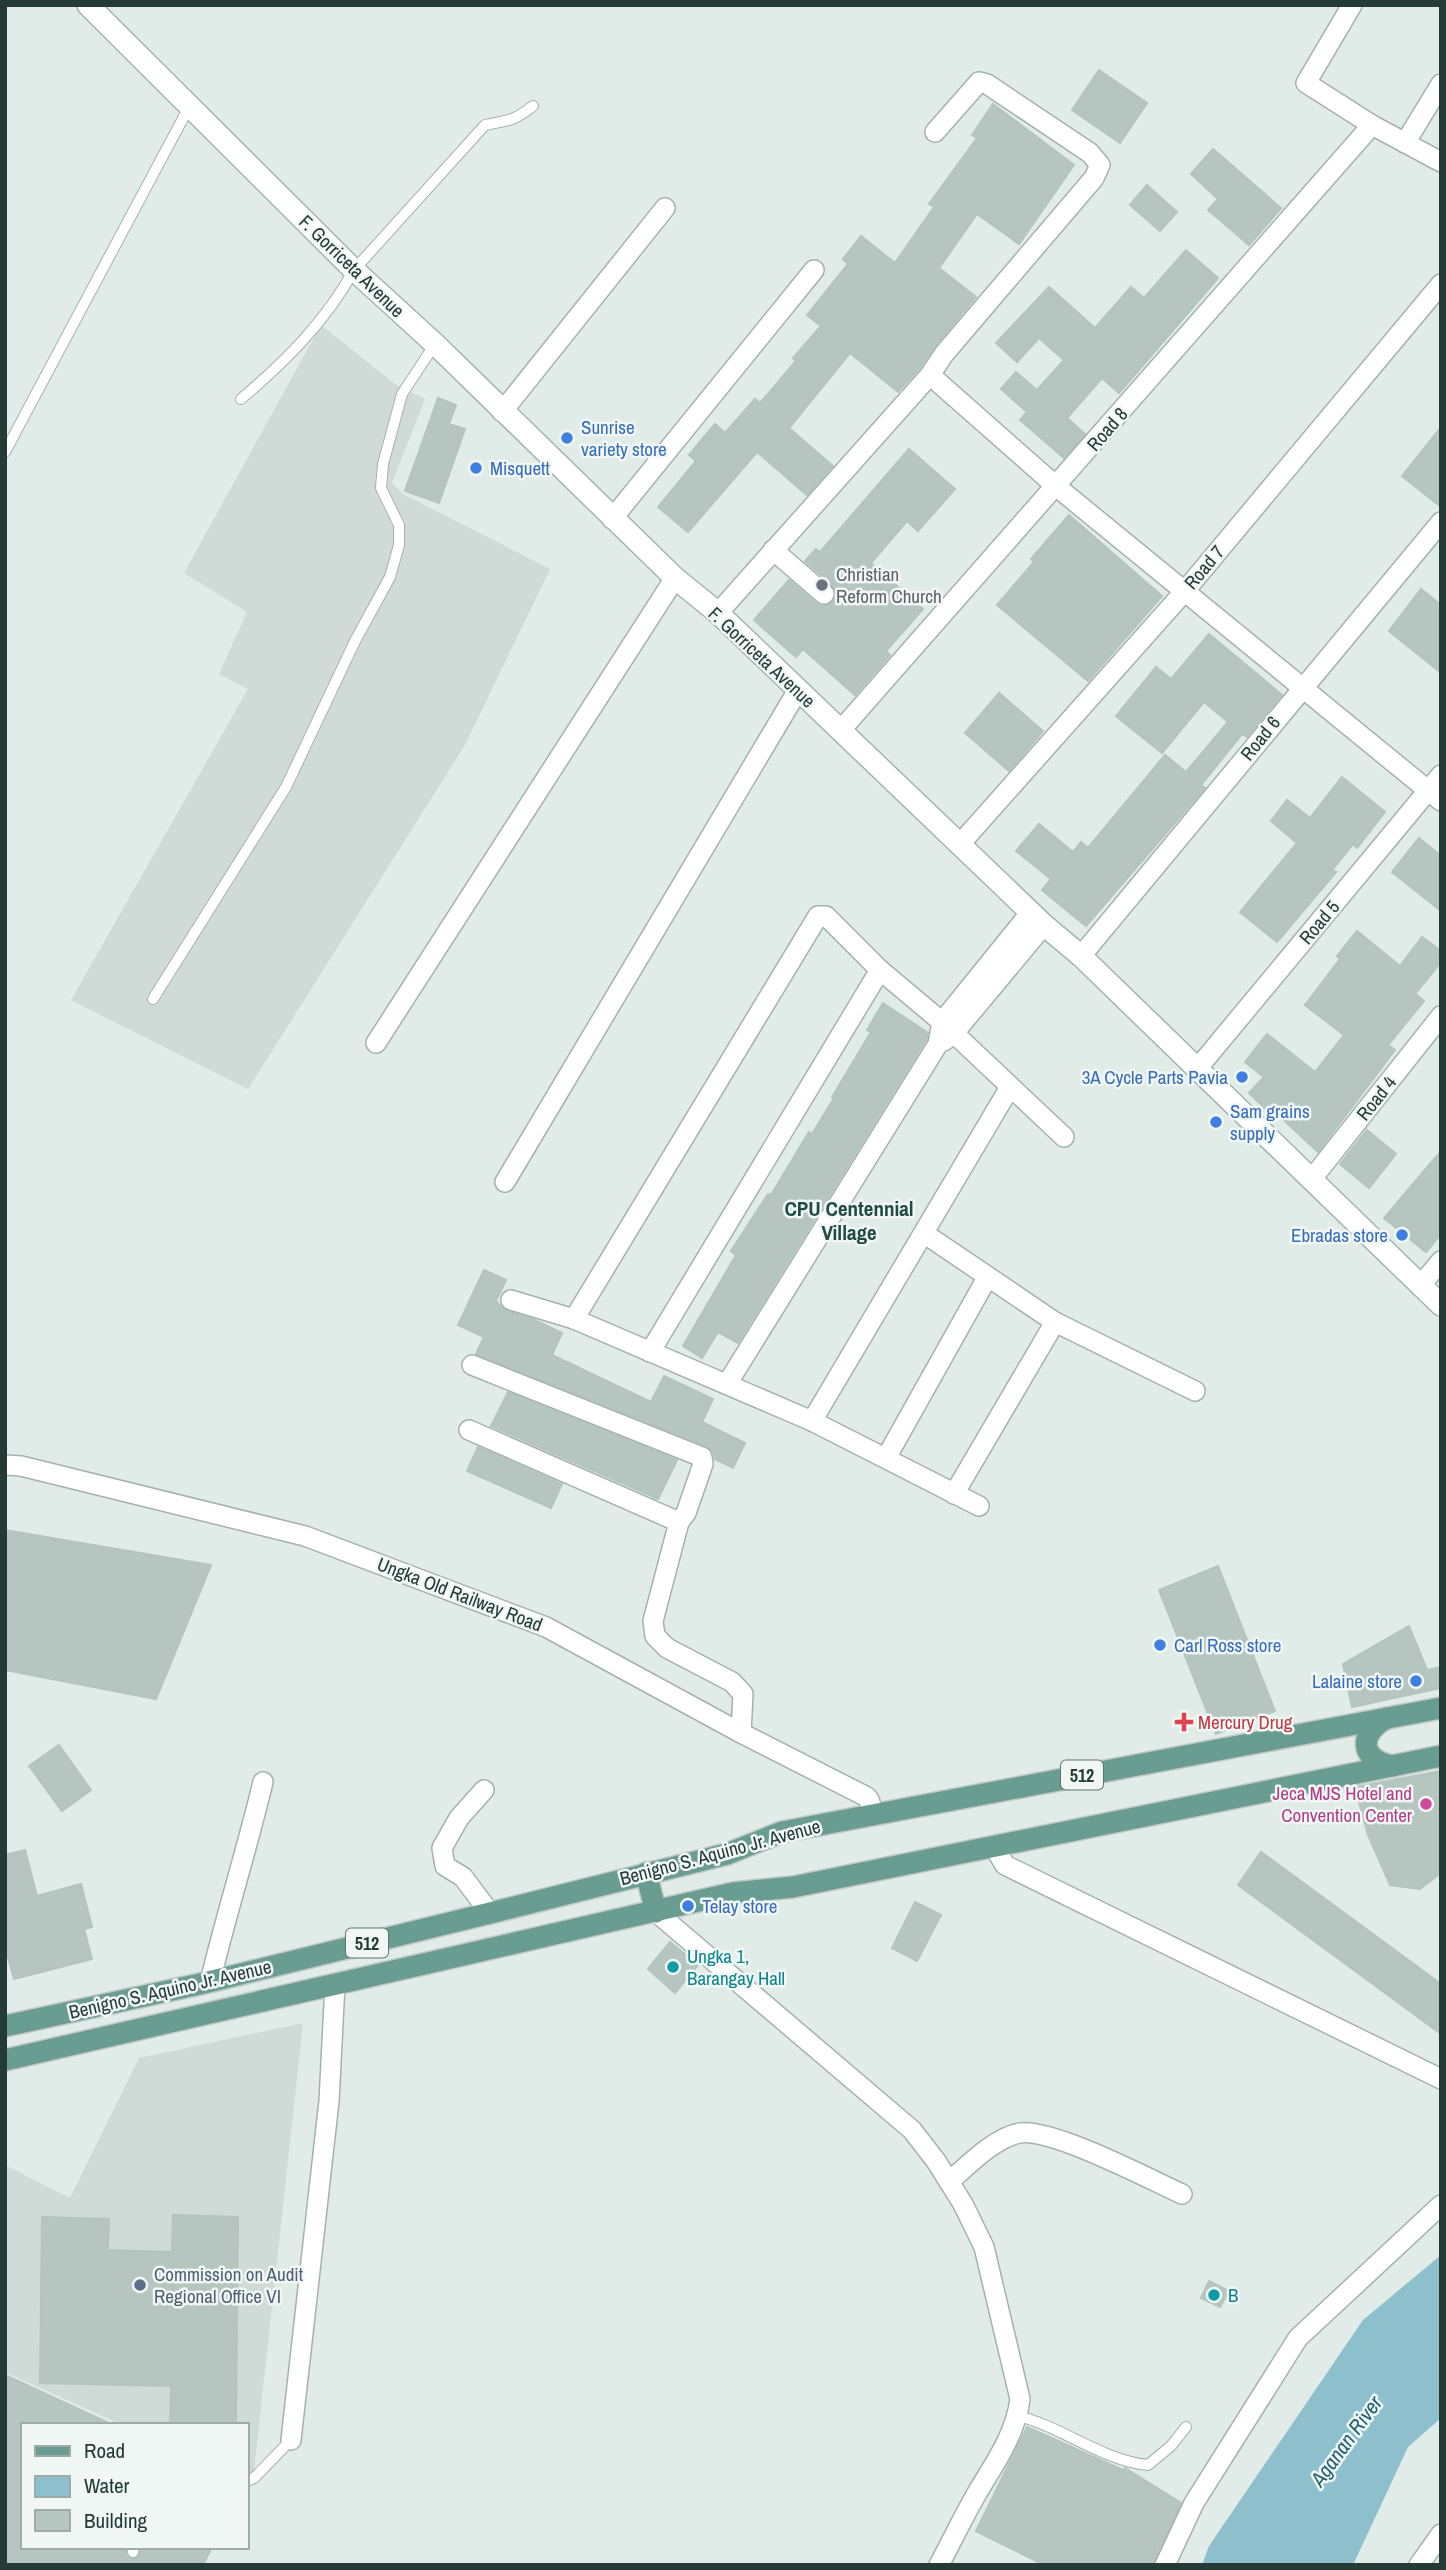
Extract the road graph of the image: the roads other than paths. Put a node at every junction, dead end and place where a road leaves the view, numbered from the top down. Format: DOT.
graph roads {
  1 [pos="88,5"];
  2 [pos="1352,5"];
  3 [pos="1441,84"];
  4 [pos="189,106"];
  5 [pos="533,106"];
  6 [pos="1372,125"];
  7 [pos="935,132"];
  8 [pos="1405,143"];
  9 [pos="1441,162"];
  10 [pos="665,208"];
  11 [pos="354,270"];
  12 [pos="814,270"];
  13 [pos="1441,284"];
  14 [pos="435,344"];
  15 [pos="930,375"];
  16 [pos="241,399"];
  17 [pos="502,412"];
  18 [pos="5,452"];
  19 [pos="1057,487"];
  20 [pos="612,519"];
  21 [pos="1441,522"];
  22 [pos="773,550"];
  23 [pos="675,578"];
  24 [pos="1184,592"];
  25 [pos="824,594"];
  26 [pos="718,613"];
  27 [pos="1301,689"];
  28 [pos="798,690"];
  29 [pos="841,731"];
  30 [pos="1437,789"];
  31 [pos="960,844"];
  32 [pos="1037,919"];
  33 [pos="1081,956"];
  34 [pos="880,970"];
  35 [pos="153,999"];
  36 [pos="1441,1016"];
  37 [pos="944,1033"];
  38 [pos="376,1043"];
  39 [pos="1197,1069"];
  40 [pos="1010,1087"];
  41 [pos="1064,1137"];
  42 [pos="1311,1180"];
  43 [pos="505,1182"];
  44 [pos="925,1234"];
  45 [pos="1441,1261"];
  46 [pos="987,1278"];
  47 [pos="1420,1286"];
  48 [pos="511,1300"];
  49 [pos="1441,1305"];
  50 [pos="574,1319"];
  51 [pos="1055,1322"];
  52 [pos="650,1352"];
  53 [pos="472,1365"];
  54 [pos="726,1384"];
  55 [pos="1195,1391"];
  56 [pos="813,1421"];
  57 [pos="469,1430"];
  58 [pos="886,1458"];
  59 [pos="5,1465"];
  60 [pos="954,1494"];
  61 [pos="979,1506"];
  62 [pos="679,1522"];
  63 [pos="1441,1708"];
  64 [pos="1387,1718"];
  65 [pos="741,1733"];
  66 [pos="1441,1756"];
  67 [pos="1393,1766"];
  68 [pos="263,1782"];
  69 [pos="484,1790"];
  70 [pos="872,1815"];
  71 [pos="997,1846"];
  72 [pos="646,1873"];
  73 [pos="656,1912"];
  74 [pos="490,1913"];
  75 [pos="205,1983"];
  76 [pos="335,1984"];
  77 [pos="206,2013"];
  78 [pos="5,2026"];
  79 [pos="5,2060"];
  80 [pos="1441,2079"];
  81 [pos="949,2182"];
  82 [pos="1182,2194"];
  83 [pos="1441,2205"];
  84 [pos="1018,2416"];
  85 [pos="1186,2427"];
  86 [pos="290,2440"];
  87 [pos="248,2481"];
  88 [pos="1441,2534"];
  89 [pos="939,2565"];
  90 [pos="1165,2565"];
  91 [pos="1419,2565"];
  1 -- 4 [label="main road, F. Gorriceta Avenue"];
  2 -- 6 [label="street"];
  3 -- 8 [label="street"];
  4 -- 11 [label="main road, F. Gorriceta Avenue"];
  4 -- 18 [label="lane"];
  5 -- 11 [label="lane"];
  6 -- 8 [label="street"];
  6 -- 19 [label="street, Road 8"];
  7 -- 15 [label="street"];
  8 -- 9 [label="street"];
  10 -- 17 [label="street"];
  11 -- 14 [label="main road, F. Gorriceta Avenue"];
  11 -- 16 [label="lane"];
  12 -- 20 [label="street"];
  13 -- 24 [label="street, Road 7"];
  14 -- 17 [label="main road, F. Gorriceta Avenue"];
  14 -- 35 [label="lane"];
  15 -- 19 [label="street"];
  15 -- 22 [label="street"];
  17 -- 20 [label="main road, F. Gorriceta Avenue"];
  19 -- 24 [label="street"];
  19 -- 29 [label="street, Road 8"];
  20 -- 23 [label="main road, F. Gorriceta Avenue"];
  21 -- 27 [label="street, Road 6"];
  22 -- 25 [label="street"];
  22 -- 26 [label="street"];
  23 -- 26 [label="main road, F. Gorriceta Avenue"];
  23 -- 38 [label="street"];
  24 -- 27 [label="street"];
  24 -- 31 [label="street, Road 7"];
  26 -- 28 [label="main road, F. Gorriceta Avenue"];
  27 -- 30 [label="street"];
  27 -- 33 [label="street, Road 6"];
  28 -- 29 [label="main road, F. Gorriceta Avenue"];
  28 -- 43 [label="street"];
  29 -- 31 [label="main road, F. Gorriceta Avenue"];
  30 -- 39 [label="street, Road 5"];
  31 -- 32 [label="main road, F. Gorriceta Avenue"];
  32 -- 33 [label="main road, F. Gorriceta Avenue"];
  32 -- 37 [label="street"];
  33 -- 39 [label="main road, F. Gorriceta Avenue"];
  34 -- 37 [label="street"];
  34 -- 50 [label="street"];
  34 -- 52 [label="street"];
  36 -- 42 [label="street, Road 4"];
  37 -- 40 [label="street"];
  37 -- 54 [label="street"];
  39 -- 42 [label="main road, F. Gorriceta Avenue"];
  40 -- 41 [label="street"];
  40 -- 44 [label="street"];
  42 -- 47 [label="main road, F. Gorriceta Avenue"];
  44 -- 46 [label="street"];
  44 -- 56 [label="street"];
  45 -- 47 [label="street"];
  46 -- 51 [label="street"];
  46 -- 58 [label="street"];
  47 -- 49 [label="main road, F. Gorriceta Avenue"];
  48 -- 50 [label="street"];
  50 -- 52 [label="street"];
  51 -- 55 [label="street"];
  51 -- 60 [label="street"];
  52 -- 54 [label="street"];
  53 -- 62 [label="street"];
  54 -- 56 [label="street"];
  56 -- 58 [label="street"];
  57 -- 62 [label="street"];
  58 -- 60 [label="street"];
  59 -- 65 [label="street, Ungka Old Railway Road"];
  60 -- 61 [label="street"];
  62 -- 65 [label="street"];
  63 -- 64 [label="main road, Benigno S. Aquino Jr. Avenue / 512"];
  64 -- 67 [label="main road"];
  64 -- 70 [label="main road, Benigno S. Aquino Jr. Avenue / 512"];
  65 -- 70 [label="street, Ungka Old Railway Road"];
  66 -- 67 [label="main road, Benigno S. Aquino Jr. Avenue / 512"];
  67 -- 71 [label="main road, Benigno S. Aquino Jr. Avenue / 512"];
  68 -- 75 [label="street"];
  69 -- 74 [label="street"];
  70 -- 72 [label="main road, Benigno S. Aquino Jr. Avenue / 512"];
  71 -- 73 [label="main road, Benigno S. Aquino Jr. Avenue / 512"];
  71 -- 80 [label="street"];
  72 -- 73 [label="main road"];
  72 -- 74 [label="main road, Benigno S. Aquino Jr. Avenue / 512"];
  73 -- 76 [label="main road, Benigno S. Aquino Jr. Avenue / 512"];
  73 -- 81 [label="street"];
  74 -- 75 [label="main road, Benigno S. Aquino Jr. Avenue / 512"];
  75 -- 77 [label="main road"];
  75 -- 78 [label="main road, Benigno S. Aquino Jr. Avenue / 512"];
  76 -- 77 [label="main road, Benigno S. Aquino Jr. Avenue / 512"];
  76 -- 86 [label="street"];
  77 -- 79 [label="main road, Benigno S. Aquino Jr. Avenue / 512"];
  81 -- 82 [label="street"];
  81 -- 84 [label="street"];
  83 -- 90 [label="street"];
  84 -- 85 [label="lane"];
  84 -- 89 [label="street"];
  86 -- 87 [label="lane"];
  88 -- 91 [label="street"];
}
